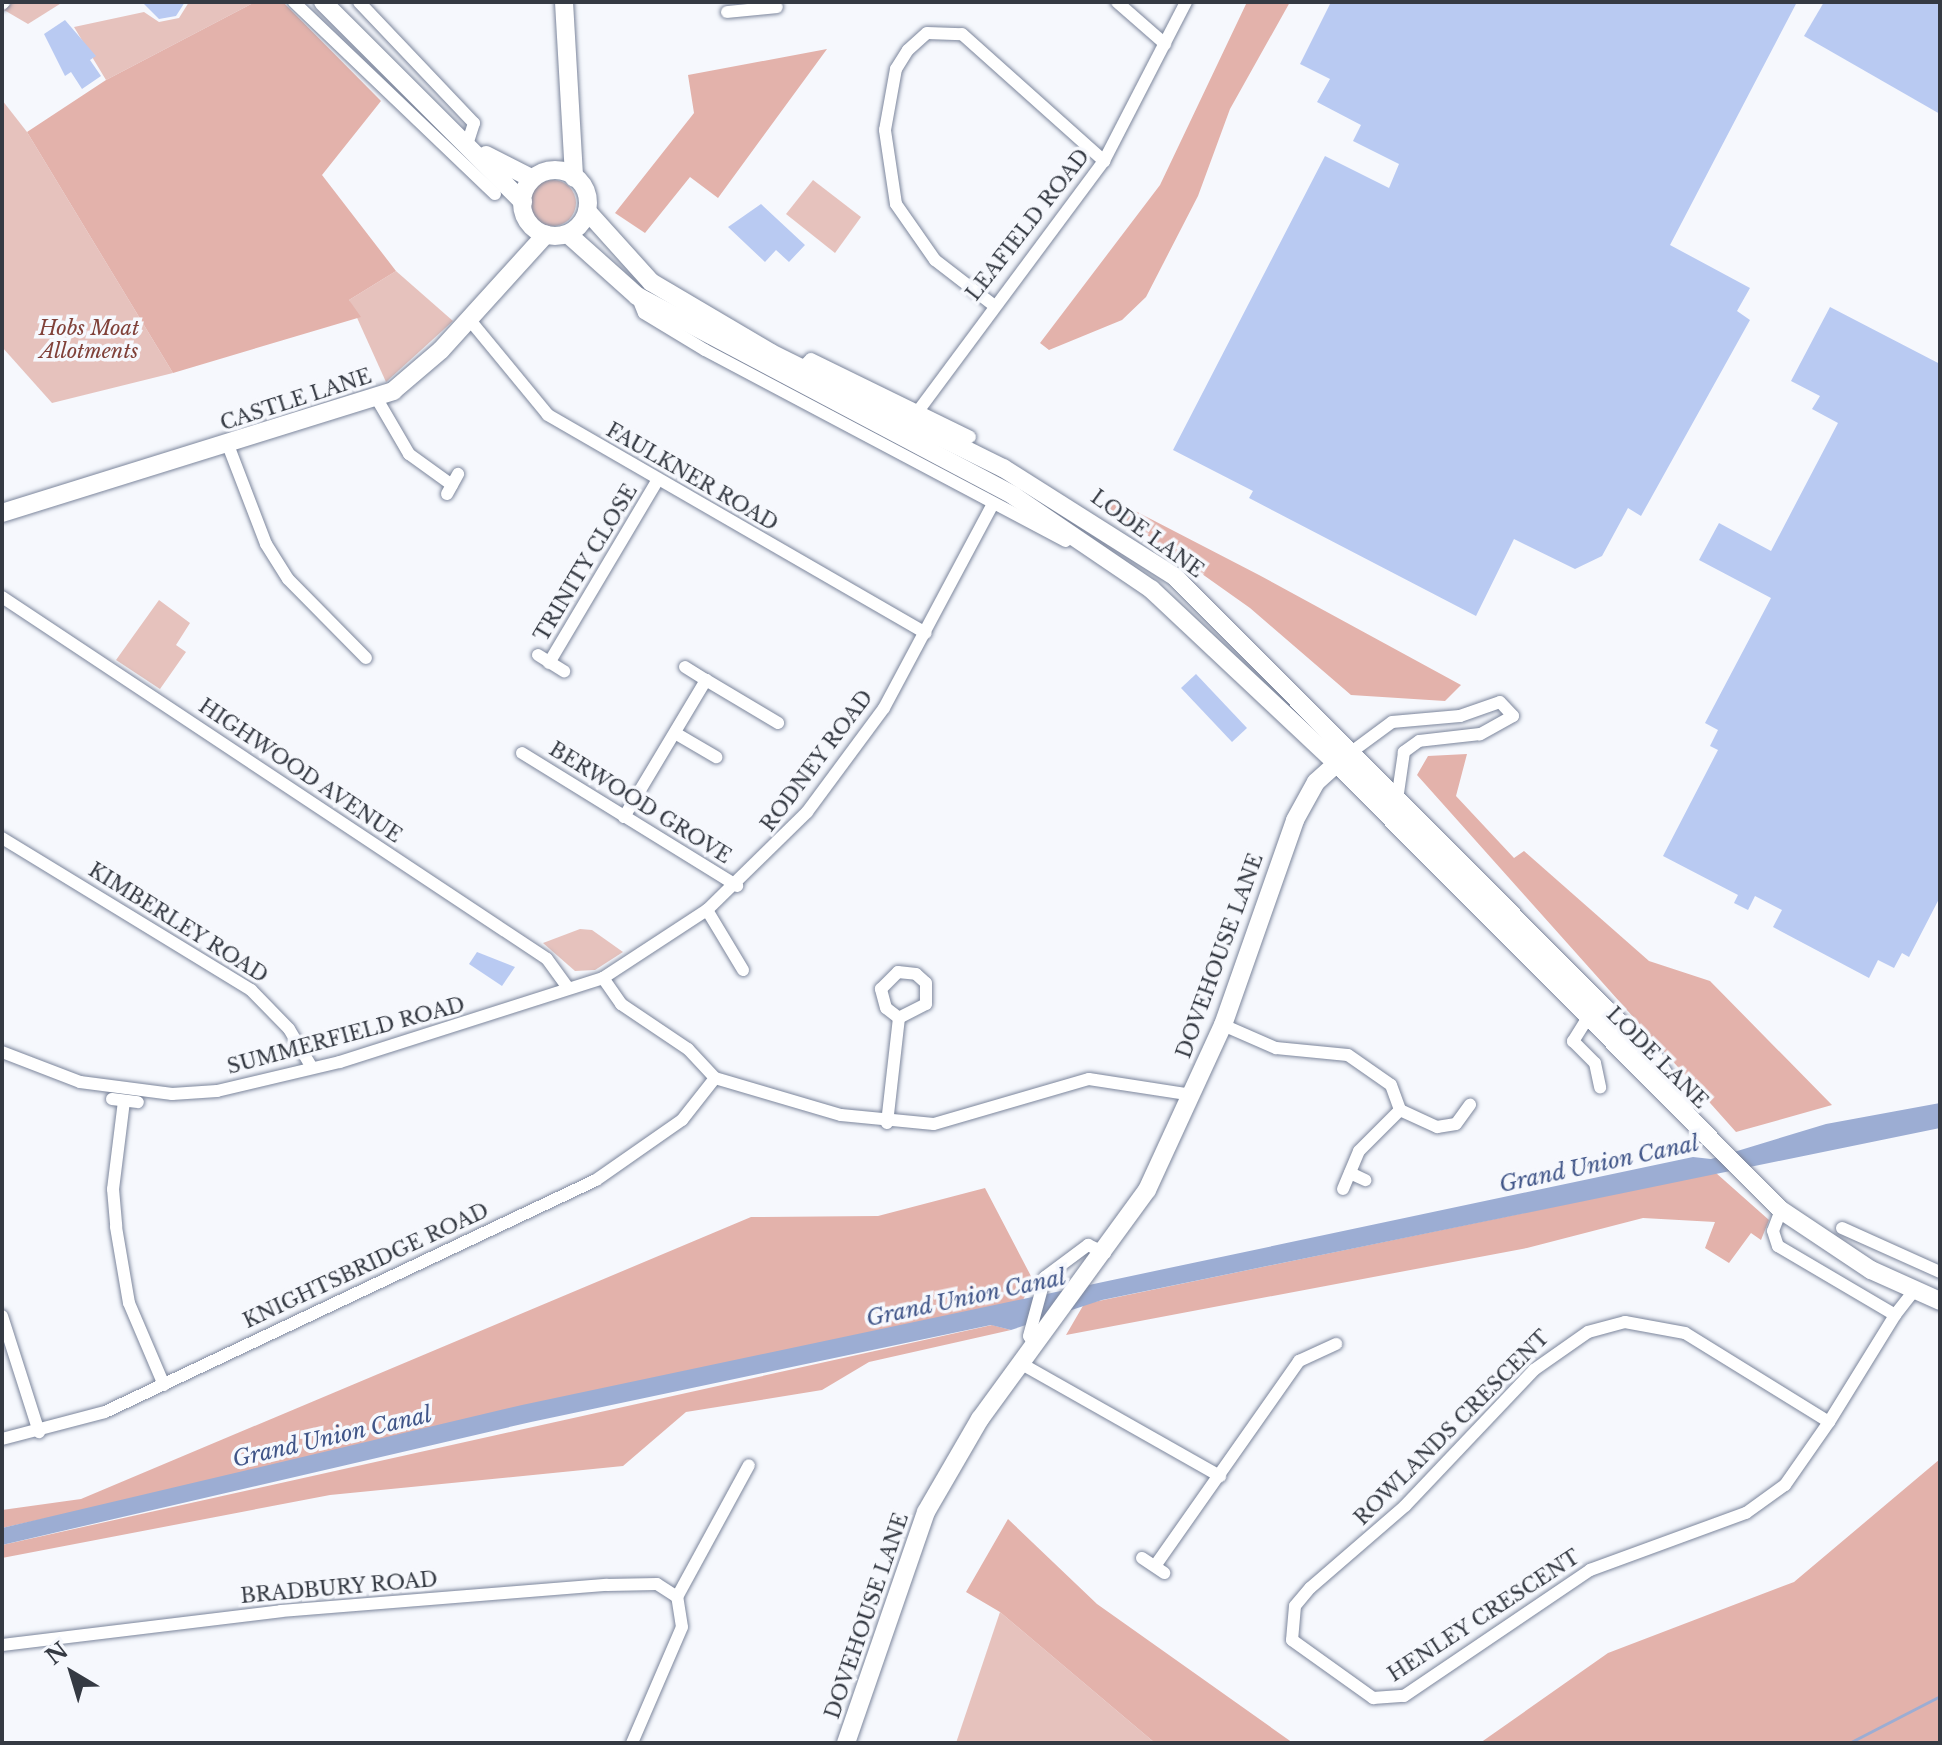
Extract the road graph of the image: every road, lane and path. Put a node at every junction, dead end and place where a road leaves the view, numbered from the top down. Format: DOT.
graph roads {
  1 [pos="294,2"];
  2 [pos="323,2"];
  3 [pos="359,2"];
  4 [pos="564,2"];
  5 [pos="1117,2"];
  6 [pos="1186,2"];
  7 [pos="746,6"];
  8 [pos="777,7"];
  9 [pos="727,12"];
  10 [pos="1165,44"];
  11 [pos="568,120"];
  12 [pos="472,146"];
  13 [pos="1104,161"];
  14 [pos="547,168"];
  15 [pos="529,177"];
  16 [pos="574,178"];
  17 [pos="495,194"];
  18 [pos="523,202"];
  19 [pos="587,211"];
  20 [pos="546,234"];
  21 [pos="570,236"];
  22 [pos="637,296"];
  23 [pos="992,304"];
  24 [pos="469,319"];
  25 [pos="377,399"];
  26 [pos="909,422"];
  27 [pos="970,437"];
  28 [pos="228,445"];
  29 [pos="656,483"];
  30 [pos="452,484"];
  31 [pos="992,506"];
  32 [pos="2,513"];
  33 [pos="1106,556"];
  34 [pos="2,597"];
  35 [pos="926,633"];
  36 [pos="538,655"];
  37 [pos="366,658"];
  38 [pos="549,663"];
  39 [pos="685,667"];
  40 [pos="564,671"];
  41 [pos="706,680"];
  42 [pos="778,723"];
  43 [pos="675,733"];
  44 [pos="522,753"];
  45 [pos="716,757"];
  46 [pos="1343,758"];
  47 [pos="1397,800"];
  48 [pos="624,817"];
  49 [pos="2,838"];
  50 [pos="737,886"];
  51 [pos="707,910"];
  52 [pos="743,970"];
  53 [pos="603,978"];
  54 [pos="567,987"];
  55 [pos="1601,1004"];
  56 [pos="899,1018"];
  57 [pos="1586,1018"];
  58 [pos="1223,1025"];
  59 [pos="2,1052"];
  60 [pos="311,1066"];
  61 [pos="715,1078"];
  62 [pos="1600,1087"];
  63 [pos="1192,1095"];
  64 [pos="125,1101"];
  65 [pos="1400,1110"];
  66 [pos="1476,1122"];
  67 [pos="887,1123"];
  68 [pos="1698,1129"];
  69 [pos="1350,1173"];
  70 [pos="1365,1180"];
  71 [pos="1343,1189"];
  72 [pos="1781,1210"];
  73 [pos="1842,1228"];
  74 [pos="1105,1253"];
  75 [pos="1940,1272"];
  76 [pos="1914,1291"];
  77 [pos="1940,1301"];
  78 [pos="1895,1315"];
  79 [pos="2,1316"];
  80 [pos="1034,1344"];
  81 [pos="1336,1344"];
  82 [pos="1020,1363"];
  83 [pos="164,1385"];
  84 [pos="1829,1422"];
  85 [pos="39,1432"];
  86 [pos="2,1439"];
  87 [pos="749,1465"];
  88 [pos="1220,1476"];
  89 [pos="1142,1558"];
  90 [pos="677,1597"];
  91 [pos="2,1645"];
  92 [pos="1302,1654"];
  93 [pos="632,1743"];
  94 [pos="846,1743"];
  1 -- 17 [label="street"];
  2 -- 12 [label="main road"];
  3 -- 12 [label="street"];
  4 -- 11 [label="main road"];
  5 -- 10 [label="street"];
  6 -- 10 [label="street, LEAFIELD ROAD"];
  7 -- 8 [label="street"];
  7 -- 9 [label="street"];
  10 -- 13 [label="street, LEAFIELD ROAD"];
  11 -- 14 [label="main road"];
  11 -- 16 [label="main road"];
  12 -- 15 [label="main road"];
  12 -- 18 [label="main road"];
  13 -- 23 [label="street, LEAFIELD ROAD"];
  13 -- 23 [label="street"];
  14 -- 15 [label="main road"];
  14 -- 16 [label="main road"];
  15 -- 18 [label="main road"];
  16 -- 19 [label="main road"];
  18 -- 20 [label="main road"];
  19 -- 21 [label="main road"];
  19 -- 26 [label="main road, LODE LANE"];
  20 -- 21 [label="main road"];
  20 -- 24 [label="main road, CASTLE LANE"];
  21 -- 22 [label="main road, LODE LANE"];
  22 -- 26 [label="main road, LODE LANE"];
  22 -- 31 [label="street, LODE LANE"];
  23 -- 26 [label="street, LEAFIELD ROAD"];
  24 -- 25 [label="main road, CASTLE LANE"];
  24 -- 29 [label="street, FAULKNER ROAD"];
  25 -- 28 [label="main road, CASTLE LANE"];
  25 -- 30 [label="street"];
  26 -- 27 [label="street"];
  26 -- 33 [label="main road, LODE LANE"];
  26 -- 46 [label="main road, LODE LANE"];
  28 -- 32 [label="main road, CASTLE LANE"];
  28 -- 37 [label="street"];
  29 -- 35 [label="street, FAULKNER ROAD"];
  29 -- 38 [label="street, TRINITY CLOSE"];
  31 -- 33 [label="street, LODE LANE"];
  31 -- 35 [label="street, RODNEY ROAD"];
  33 -- 46 [label="main road, LODE LANE"];
  34 -- 54 [label="street, HIGHWOOD AVENUE"];
  35 -- 50 [label="street, RODNEY ROAD"];
  36 -- 38 [label="street, TRINITY CLOSE"];
  38 -- 40 [label="street, TRINITY CLOSE"];
  39 -- 41 [label="street"];
  41 -- 42 [label="street"];
  41 -- 43 [label="street"];
  43 -- 45 [label="street"];
  43 -- 48 [label="street"];
  44 -- 48 [label="street, BERWOOD GROVE"];
  46 -- 47 [label="main road, LODE LANE"];
  46 -- 47 [label="street"];
  46 -- 57 [label="main road, LODE LANE"];
  46 -- 58 [label="main road, DOVEHOUSE LANE"];
  47 -- 55 [label="main road, LODE LANE"];
  48 -- 50 [label="street, BERWOOD GROVE"];
  49 -- 60 [label="street, KIMBERLEY ROAD"];
  50 -- 51 [label="street, RODNEY ROAD"];
  51 -- 52 [label="street"];
  51 -- 53 [label="street, RODNEY ROAD"];
  53 -- 54 [label="street, SUMMERFIELD ROAD"];
  53 -- 61 [label="street"];
  54 -- 60 [label="street, SUMMERFIELD ROAD"];
  55 -- 57 [label="street, LODE LANE"];
  55 -- 68 [label="main road, LODE LANE"];
  56 -- 67 [label="street"];
  57 -- 62 [label="street, LODE LANE"];
  57 -- 68 [label="main road, LODE LANE"];
  58 -- 63 [label="main road, DOVEHOUSE LANE"];
  58 -- 65 [label="street"];
  59 -- 60 [label="street, SUMMERFIELD ROAD"];
  61 -- 67 [label="street"];
  61 -- 83 [label="street, KNIGHTSBRIDGE ROAD"];
  63 -- 67 [label="street"];
  63 -- 74 [label="main road, DOVEHOUSE LANE"];
  64 -- 83 [label="street"];
  65 -- 66 [label="street"];
  65 -- 69 [label="street"];
  68 -- 72 [label="main road, LODE LANE"];
  69 -- 70 [label="street"];
  69 -- 71 [label="street"];
  72 -- 76 [label="main road, LODE LANE"];
  72 -- 78 [label="street"];
  73 -- 75 [label="street"];
  74 -- 80 [label="main road, DOVEHOUSE LANE"];
  74 -- 80 [label="street"];
  76 -- 77 [label="main road, LODE LANE"];
  76 -- 78 [label="street, HENLEY CRESCENT"];
  78 -- 84 [label="street, HENLEY CRESCENT"];
  79 -- 85 [label="street"];
  80 -- 82 [label="main road, DOVEHOUSE LANE"];
  81 -- 88 [label="street"];
  82 -- 88 [label="street"];
  82 -- 94 [label="main road, DOVEHOUSE LANE"];
  83 -- 85 [label="street, KNIGHTSBRIDGE ROAD"];
  84 -- 92 [label="street, HENLEY CRESCENT"];
  84 -- 92 [label="street, ROWLANDS CRESCENT"];
  85 -- 86 [label="street, KNIGHTSBRIDGE ROAD"];
  87 -- 90 [label="street"];
  88 -- 89 [label="street"];
  90 -- 91 [label="street, BRADBURY ROAD"];
  90 -- 93 [label="street"];
}
